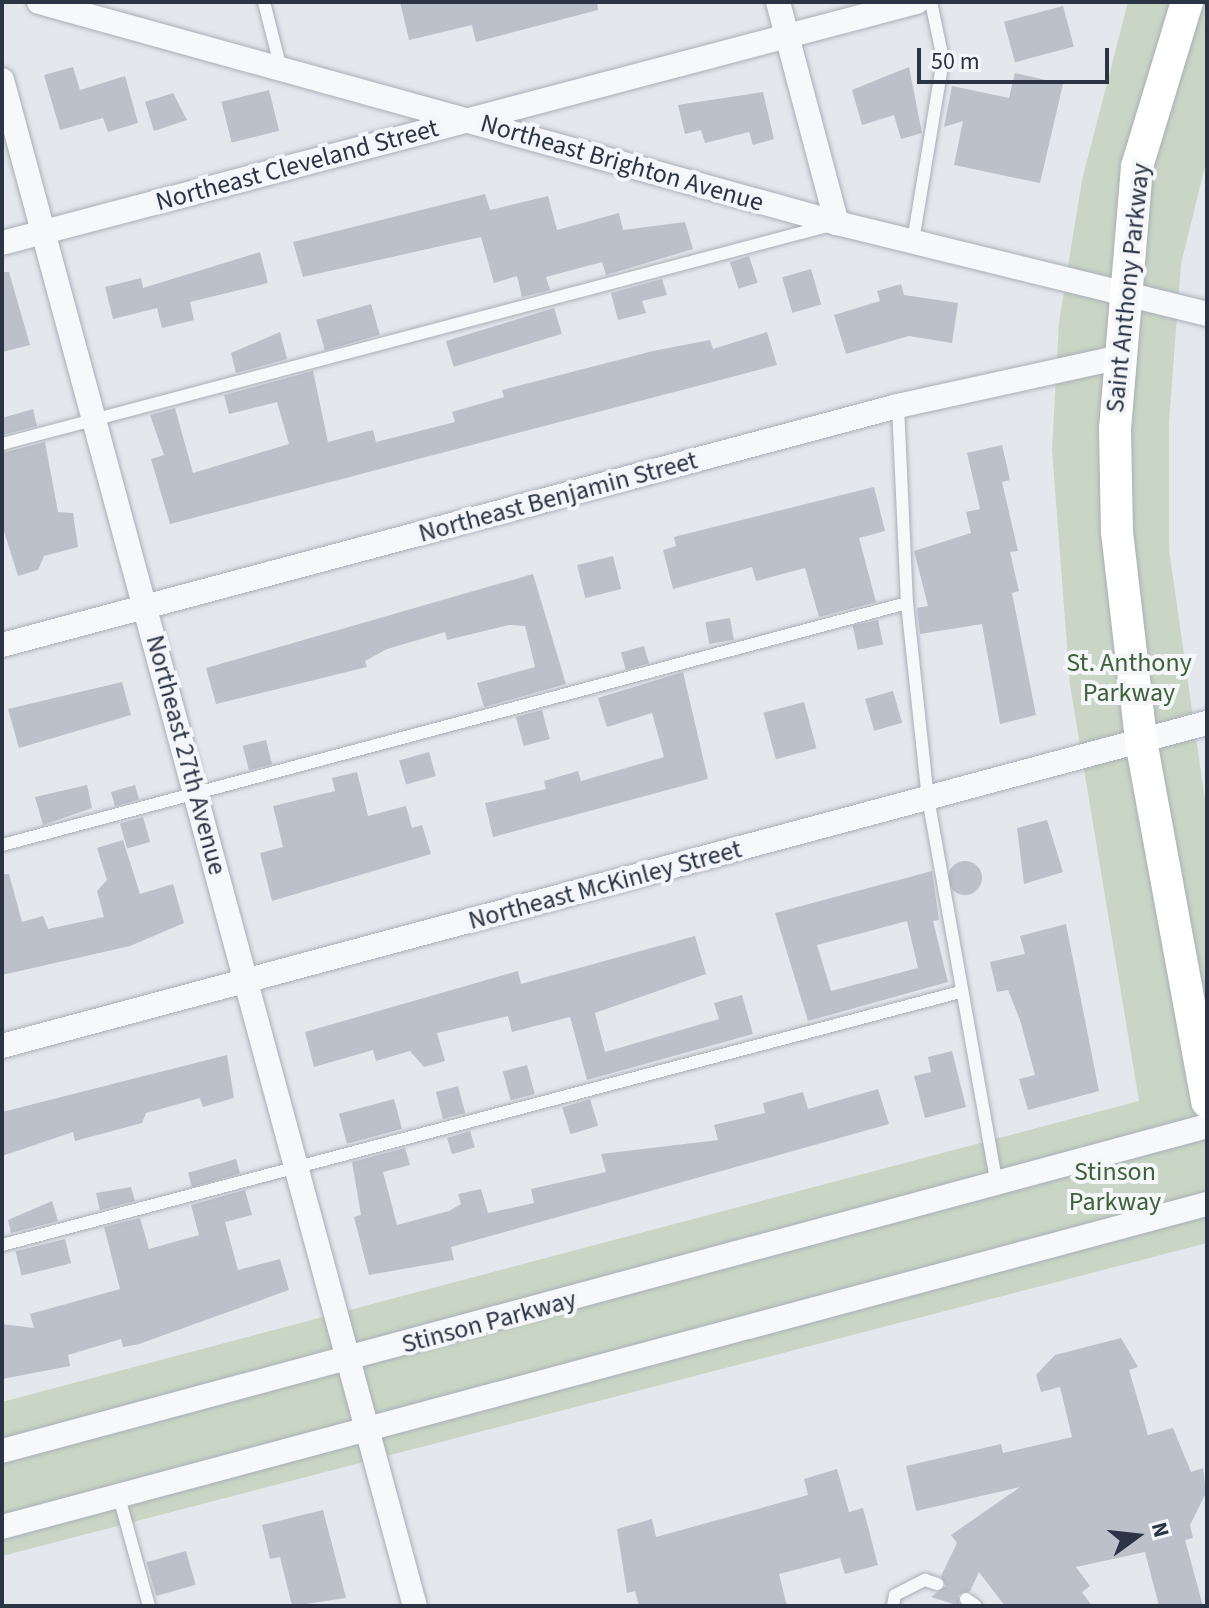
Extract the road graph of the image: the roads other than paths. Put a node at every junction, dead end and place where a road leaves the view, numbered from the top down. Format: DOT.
graph roads {
  1 [pos="39,2"];
  2 [pos="264,2"];
  3 [pos="778,2"];
  4 [pos="917,2"];
  5 [pos="931,2"];
  6 [pos="1187,2"];
  7 [pos="788,37"];
  8 [pos="281,69"];
  9 [pos="2,80"];
  10 [pos="473,121"];
  11 [pos="837,223"];
  12 [pos="44,232"];
  13 [pos="913,241"];
  14 [pos="2,243"];
  15 [pos="1123,289"];
  16 [pos="1207,314"];
  17 [pos="1116,358"];
  18 [pos="898,406"];
  19 [pos="95,419"];
  20 [pos="2,444"];
  21 [pos="907,603"];
  22 [pos="147,607"];
  23 [pos="2,645"];
  24 [pos="1207,723"];
  25 [pos="1141,741"];
  26 [pos="197,793"];
  27 [pos="928,798"];
  28 [pos="2,845"];
  29 [pos="245,981"];
  30 [pos="960,992"];
  31 [pos="2,1046"];
  32 [pos="1207,1102"];
  33 [pos="1207,1126"];
  34 [pos="299,1166"];
  35 [pos="998,1185"];
  36 [pos="1207,1204"];
  37 [pos="2,1245"];
  38 [pos="347,1360"];
  39 [pos="367,1431"];
  40 [pos="2,1451"];
  41 [pos="119,1497"];
  42 [pos="2,1527"];
  43 [pos="937,1584"];
  44 [pos="149,1606"];
  45 [pos="415,1606"];
  46 [pos="893,1606"];
  1 -- 8 [label="street, Northeast Brighton Avenue"];
  2 -- 8 [label="lane"];
  3 -- 7 [label="street"];
  4 -- 7 [label="street, Northeast Cleveland Street"];
  5 -- 13 [label="lane"];
  6 -- 15 [label="street, Saint Anthony Parkway"];
  7 -- 10 [label="street, Northeast Cleveland Street"];
  7 -- 11 [label="street"];
  8 -- 10 [label="street, Northeast Brighton Avenue"];
  9 -- 12 [label="street, Northeast 27th Avenue"];
  10 -- 11 [label="street, Northeast Brighton Avenue"];
  10 -- 12 [label="street, Northeast Cleveland Street"];
  11 -- 13 [label="street, Northeast Brighton Avenue"];
  11 -- 19 [label="lane"];
  12 -- 14 [label="street, Northeast Cleveland Street"];
  12 -- 19 [label="street, Northeast 27th Avenue"];
  13 -- 15 [label="street, Northeast Brighton Avenue"];
  15 -- 16 [label="street, Northeast Brighton Avenue"];
  15 -- 17 [label="street, Saint Anthony Parkway"];
  17 -- 18 [label="street, Northeast Benjamin Street"];
  17 -- 25 [label="street, Saint Anthony Parkway"];
  18 -- 21 [label="lane"];
  18 -- 22 [label="street, Northeast Benjamin Street"];
  19 -- 20 [label="lane"];
  19 -- 22 [label="street, Northeast 27th Avenue"];
  21 -- 26 [label="lane"];
  21 -- 27 [label="lane"];
  22 -- 23 [label="street, Northeast Benjamin Street"];
  22 -- 26 [label="street, Northeast 27th Avenue"];
  24 -- 25 [label="street, Northeast McKinley Street"];
  25 -- 27 [label="street, Northeast McKinley Street"];
  25 -- 32 [label="street, Saint Anthony Parkway"];
  26 -- 28 [label="lane"];
  26 -- 29 [label="street, Northeast 27th Avenue"];
  27 -- 29 [label="street, Northeast McKinley Street"];
  27 -- 30 [label="lane"];
  29 -- 31 [label="street, Northeast McKinley Street"];
  29 -- 34 [label="street, Northeast 27th Avenue"];
  30 -- 34 [label="lane"];
  30 -- 35 [label="lane"];
  33 -- 35 [label="street, Stinson Parkway"];
  34 -- 37 [label="lane"];
  34 -- 38 [label="street, Northeast 27th Avenue"];
  35 -- 38 [label="street, Stinson Parkway"];
  36 -- 39 [label="street"];
  38 -- 39 [label="street, Northeast 27th Avenue"];
  38 -- 40 [label="street, Stinson Parkway"];
  39 -- 41 [label="street"];
  39 -- 45 [label="street, Northeast 27th Avenue"];
  41 -- 42 [label="street"];
  41 -- 44 [label="lane"];
  43 -- 46 [label="lane"];
}
